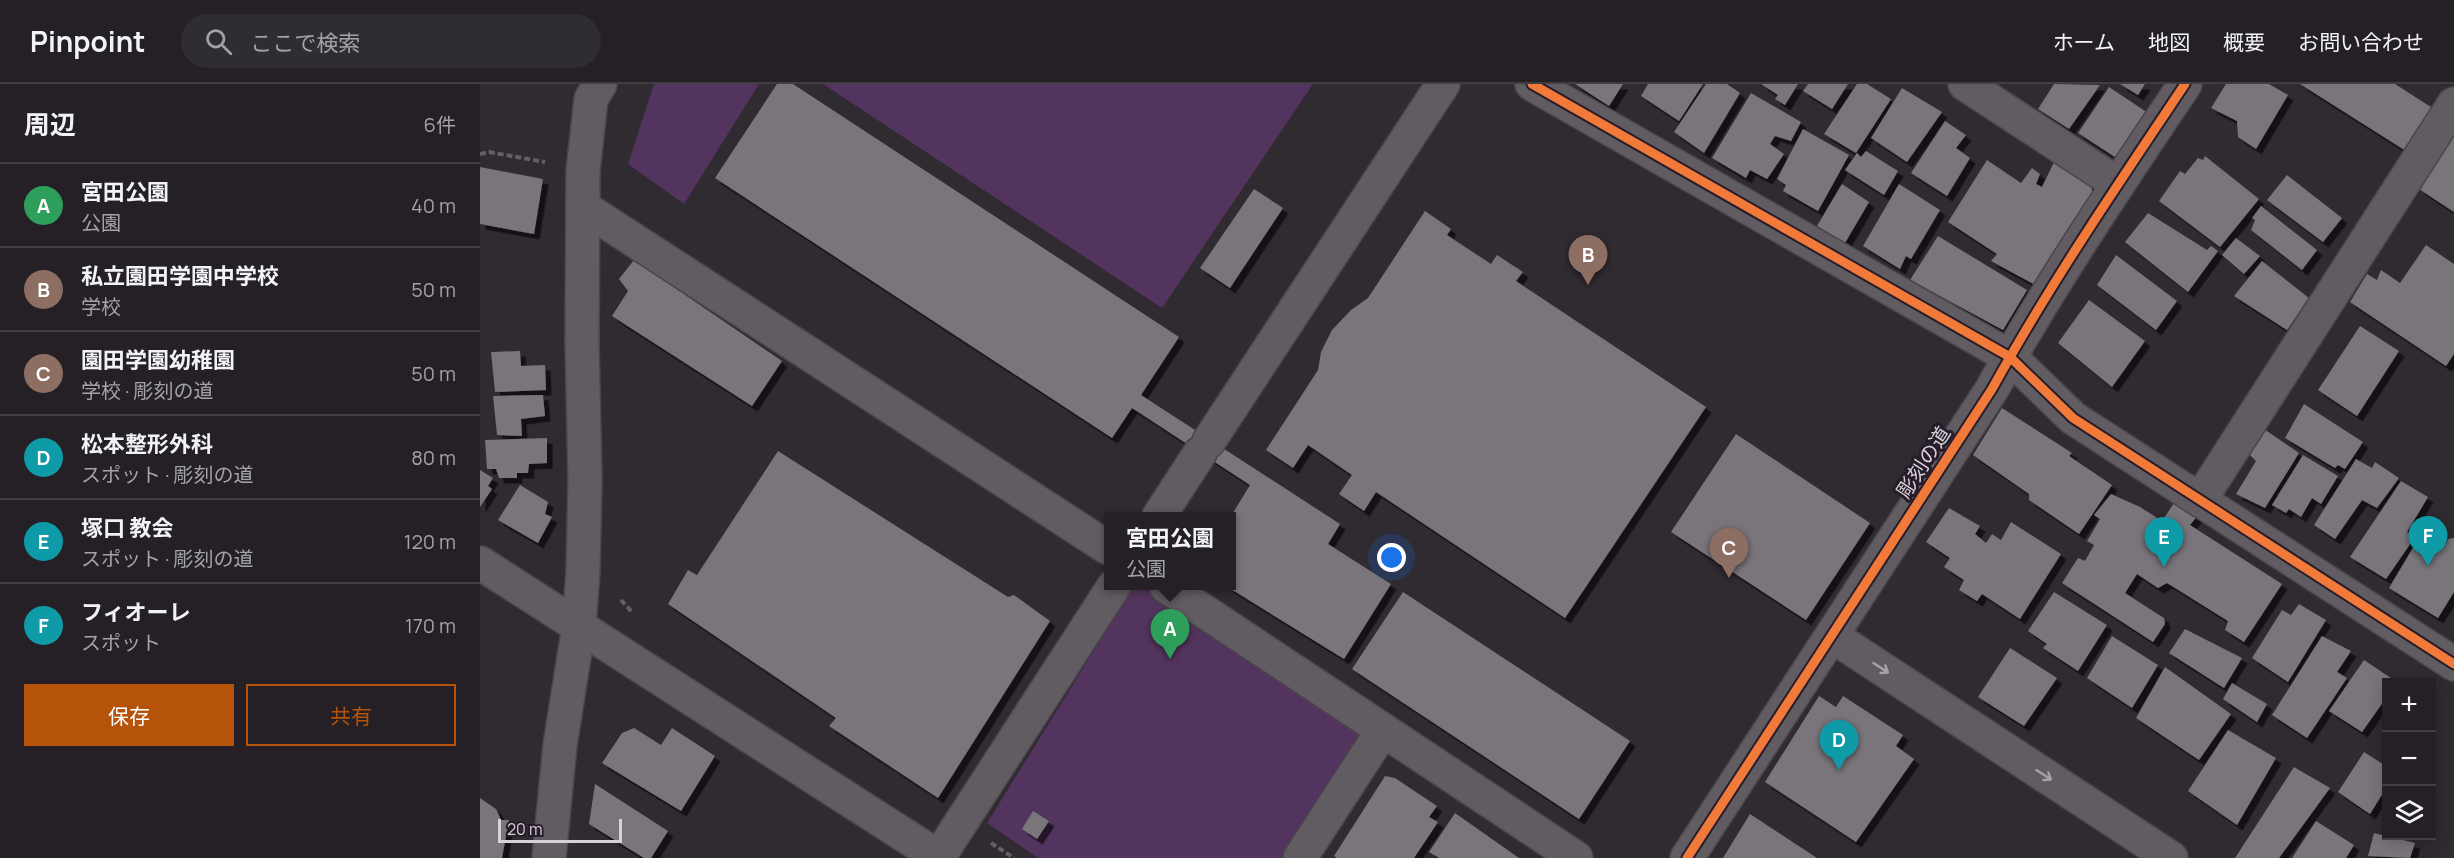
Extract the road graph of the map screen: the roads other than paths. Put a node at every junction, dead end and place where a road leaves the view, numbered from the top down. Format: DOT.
graph roads {
  1 [pos="1443,84"];
  2 [pos="1532,84"];
  3 [pos="1965,84"];
  4 [pos="2185,84"];
  5 [pos="2443,84"];
  6 [pos="588,89"];
  7 [pos="2454,91"];
  8 [pos="2454,104"];
  9 [pos="2118,184"];
  10 [pos="583,207"];
  11 [pos="2010,357"];
  12 [pos="2200,500"];
  13 [pos="1162,512"];
  14 [pos="1104,545"];
  15 [pos="480,563"];
  16 [pos="1111,590"];
  17 [pos="1173,590"];
  18 [pos="579,626"];
  19 [pos="1832,636"];
  20 [pos="2454,664"];
  21 [pos="1383,730"];
  22 [pos="549,858"];
  23 [pos="939,858"];
  24 [pos="1300,858"];
  25 [pos="1576,858"];
  26 [pos="1688,858"];
  27 [pos="2170,858"];
  1 -- 13 [label="street"];
  2 -- 11 [label="street"];
  3 -- 9 [label="street"];
  4 -- 9 [label="street, 彫刻の道"];
  5 -- 7 [label="street"];
  6 -- 10 [label="street"];
  8 -- 12 [label="street"];
  9 -- 11 [label="street, 彫刻の道"];
  10 -- 14 [label="street"];
  10 -- 18 [label="street"];
  11 -- 12 [label="street"];
  11 -- 19 [label="street, 彫刻の道"];
  12 -- 20 [label="street"];
  15 -- 18 [label="street"];
  16 -- 23 [label="street"];
  17 -- 21 [label="street"];
  18 -- 22 [label="street"];
  18 -- 23 [label="street"];
  19 -- 26 [label="street, 彫刻の道"];
  19 -- 27 [label="street, one-way"];
  21 -- 24 [label="street"];
  21 -- 25 [label="street"];
}
